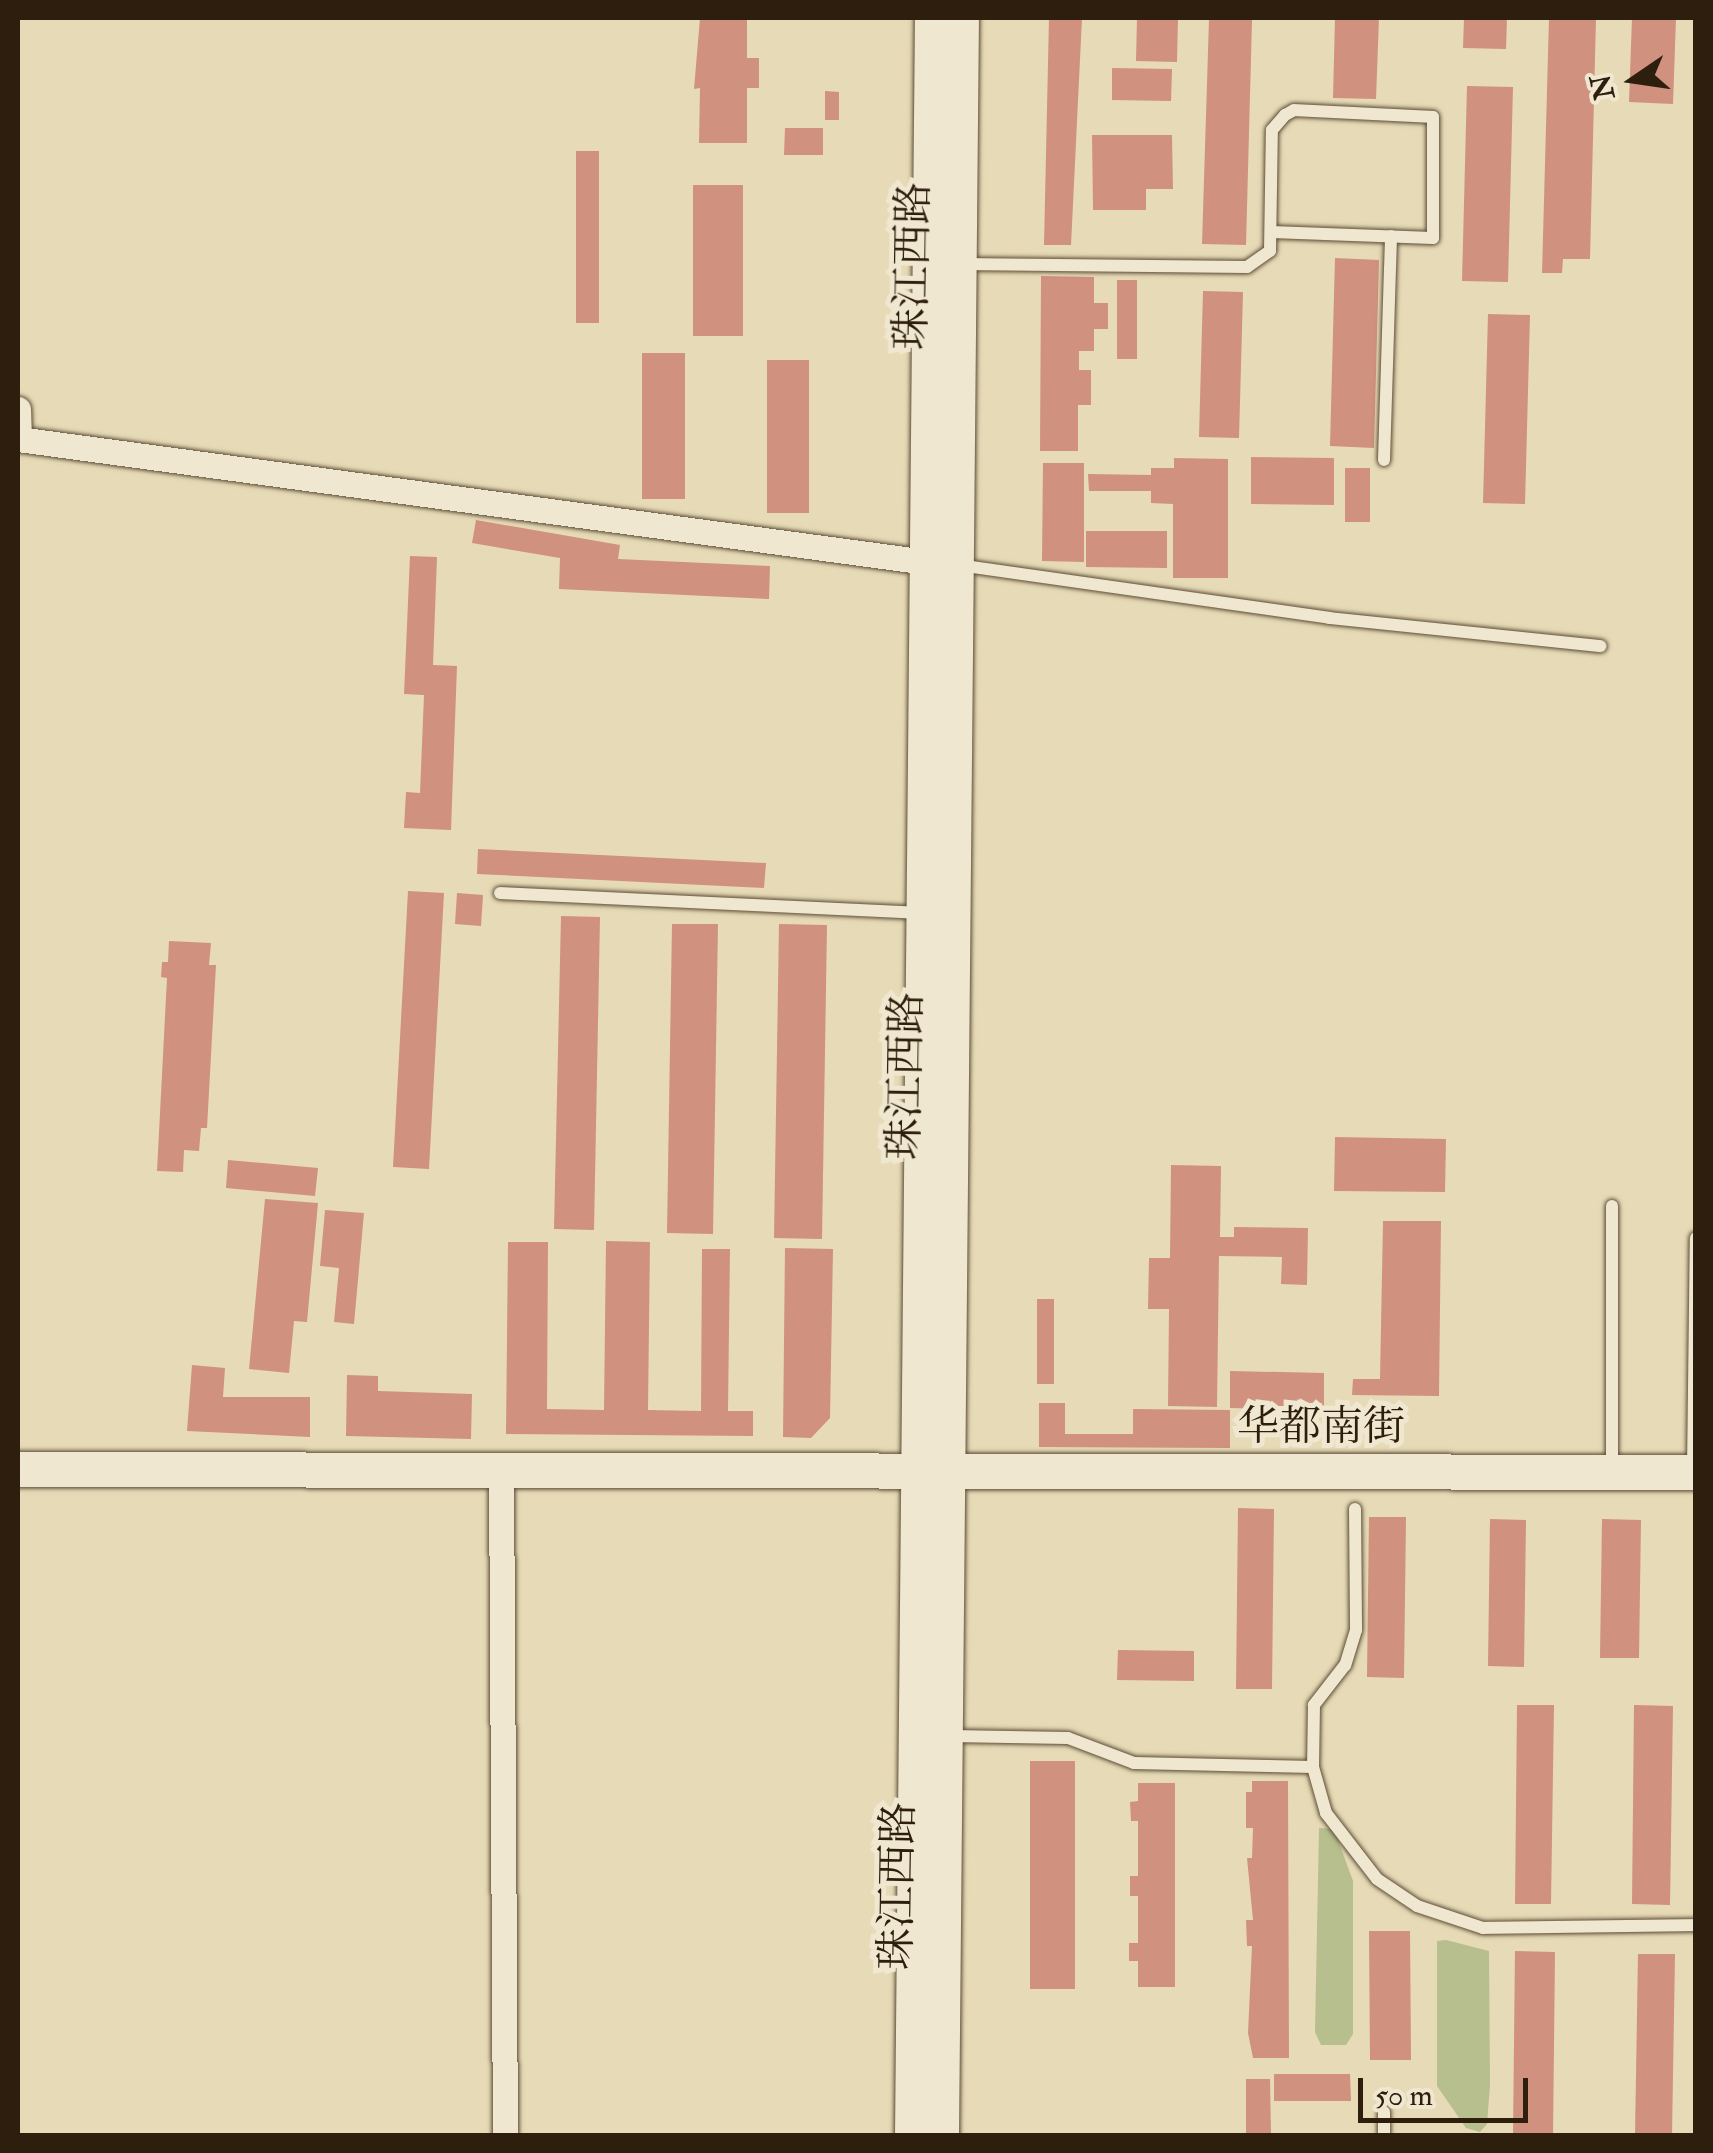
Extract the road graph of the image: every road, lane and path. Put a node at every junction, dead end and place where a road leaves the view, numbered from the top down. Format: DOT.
graph roads {
  1 [pos="932,18"];
  2 [pos="961,18"];
  3 [pos="1270,232"];
  4 [pos="1391,236"];
  5 [pos="958,264"];
  6 [pos="18,409"];
  7 [pos="18,439"];
  8 [pos="1384,460"];
  9 [pos="941,564"];
  10 [pos="1601,646"];
  11 [pos="500,894"];
  12 [pos="923,913"];
  13 [pos="1612,1206"];
  14 [pos="1696,1238"];
  15 [pos="18,1469"];
  16 [pos="501,1470"];
  17 [pos="933,1471"];
  18 [pos="1612,1472"];
  19 [pos="1694,1472"];
  20 [pos="1355,1509"];
  21 [pos="945,1736"];
  22 [pos="1312,1767"];
  23 [pos="1696,1925"];
  24 [pos="1384,2112"];
  25 [pos="506,2136"];
  26 [pos="912,2136"];
  27 [pos="941,2136"];
  28 [pos="1384,2136"];
  1 -- 9 [label="main road, 珠江西路"];
  2 -- 5 [label="main road, 珠江西路"];
  3 -- 4 [label="lane"];
  3 -- 4 [label="lane"];
  3 -- 5 [label="lane"];
  4 -- 8 [label="lane"];
  5 -- 9 [label="main road, 珠江西路"];
  6 -- 7 [label="street"];
  7 -- 9 [label="street"];
  9 -- 10 [label="lane"];
  9 -- 12 [label="main road, 珠江西路"];
  9 -- 17 [label="main road, 珠江西路"];
  11 -- 12 [label="lane"];
  12 -- 17 [label="main road, 珠江西路"];
  13 -- 18 [label="lane"];
  14 -- 19 [label="lane"];
  15 -- 16 [label="main road, 华都南街"];
  16 -- 17 [label="main road, 华都南街"];
  16 -- 25 [label="street"];
  17 -- 18 [label="main road, 华都南街"];
  17 -- 21 [label="main road, 珠江西路"];
  17 -- 26 [label="main road, 珠江西路"];
  18 -- 19 [label="main road, 华都南街"];
  20 -- 22 [label="lane"];
  21 -- 22 [label="lane"];
  21 -- 27 [label="main road, 珠江西路"];
  22 -- 23 [label="lane"];
  24 -- 28 [label="lane"];
}
